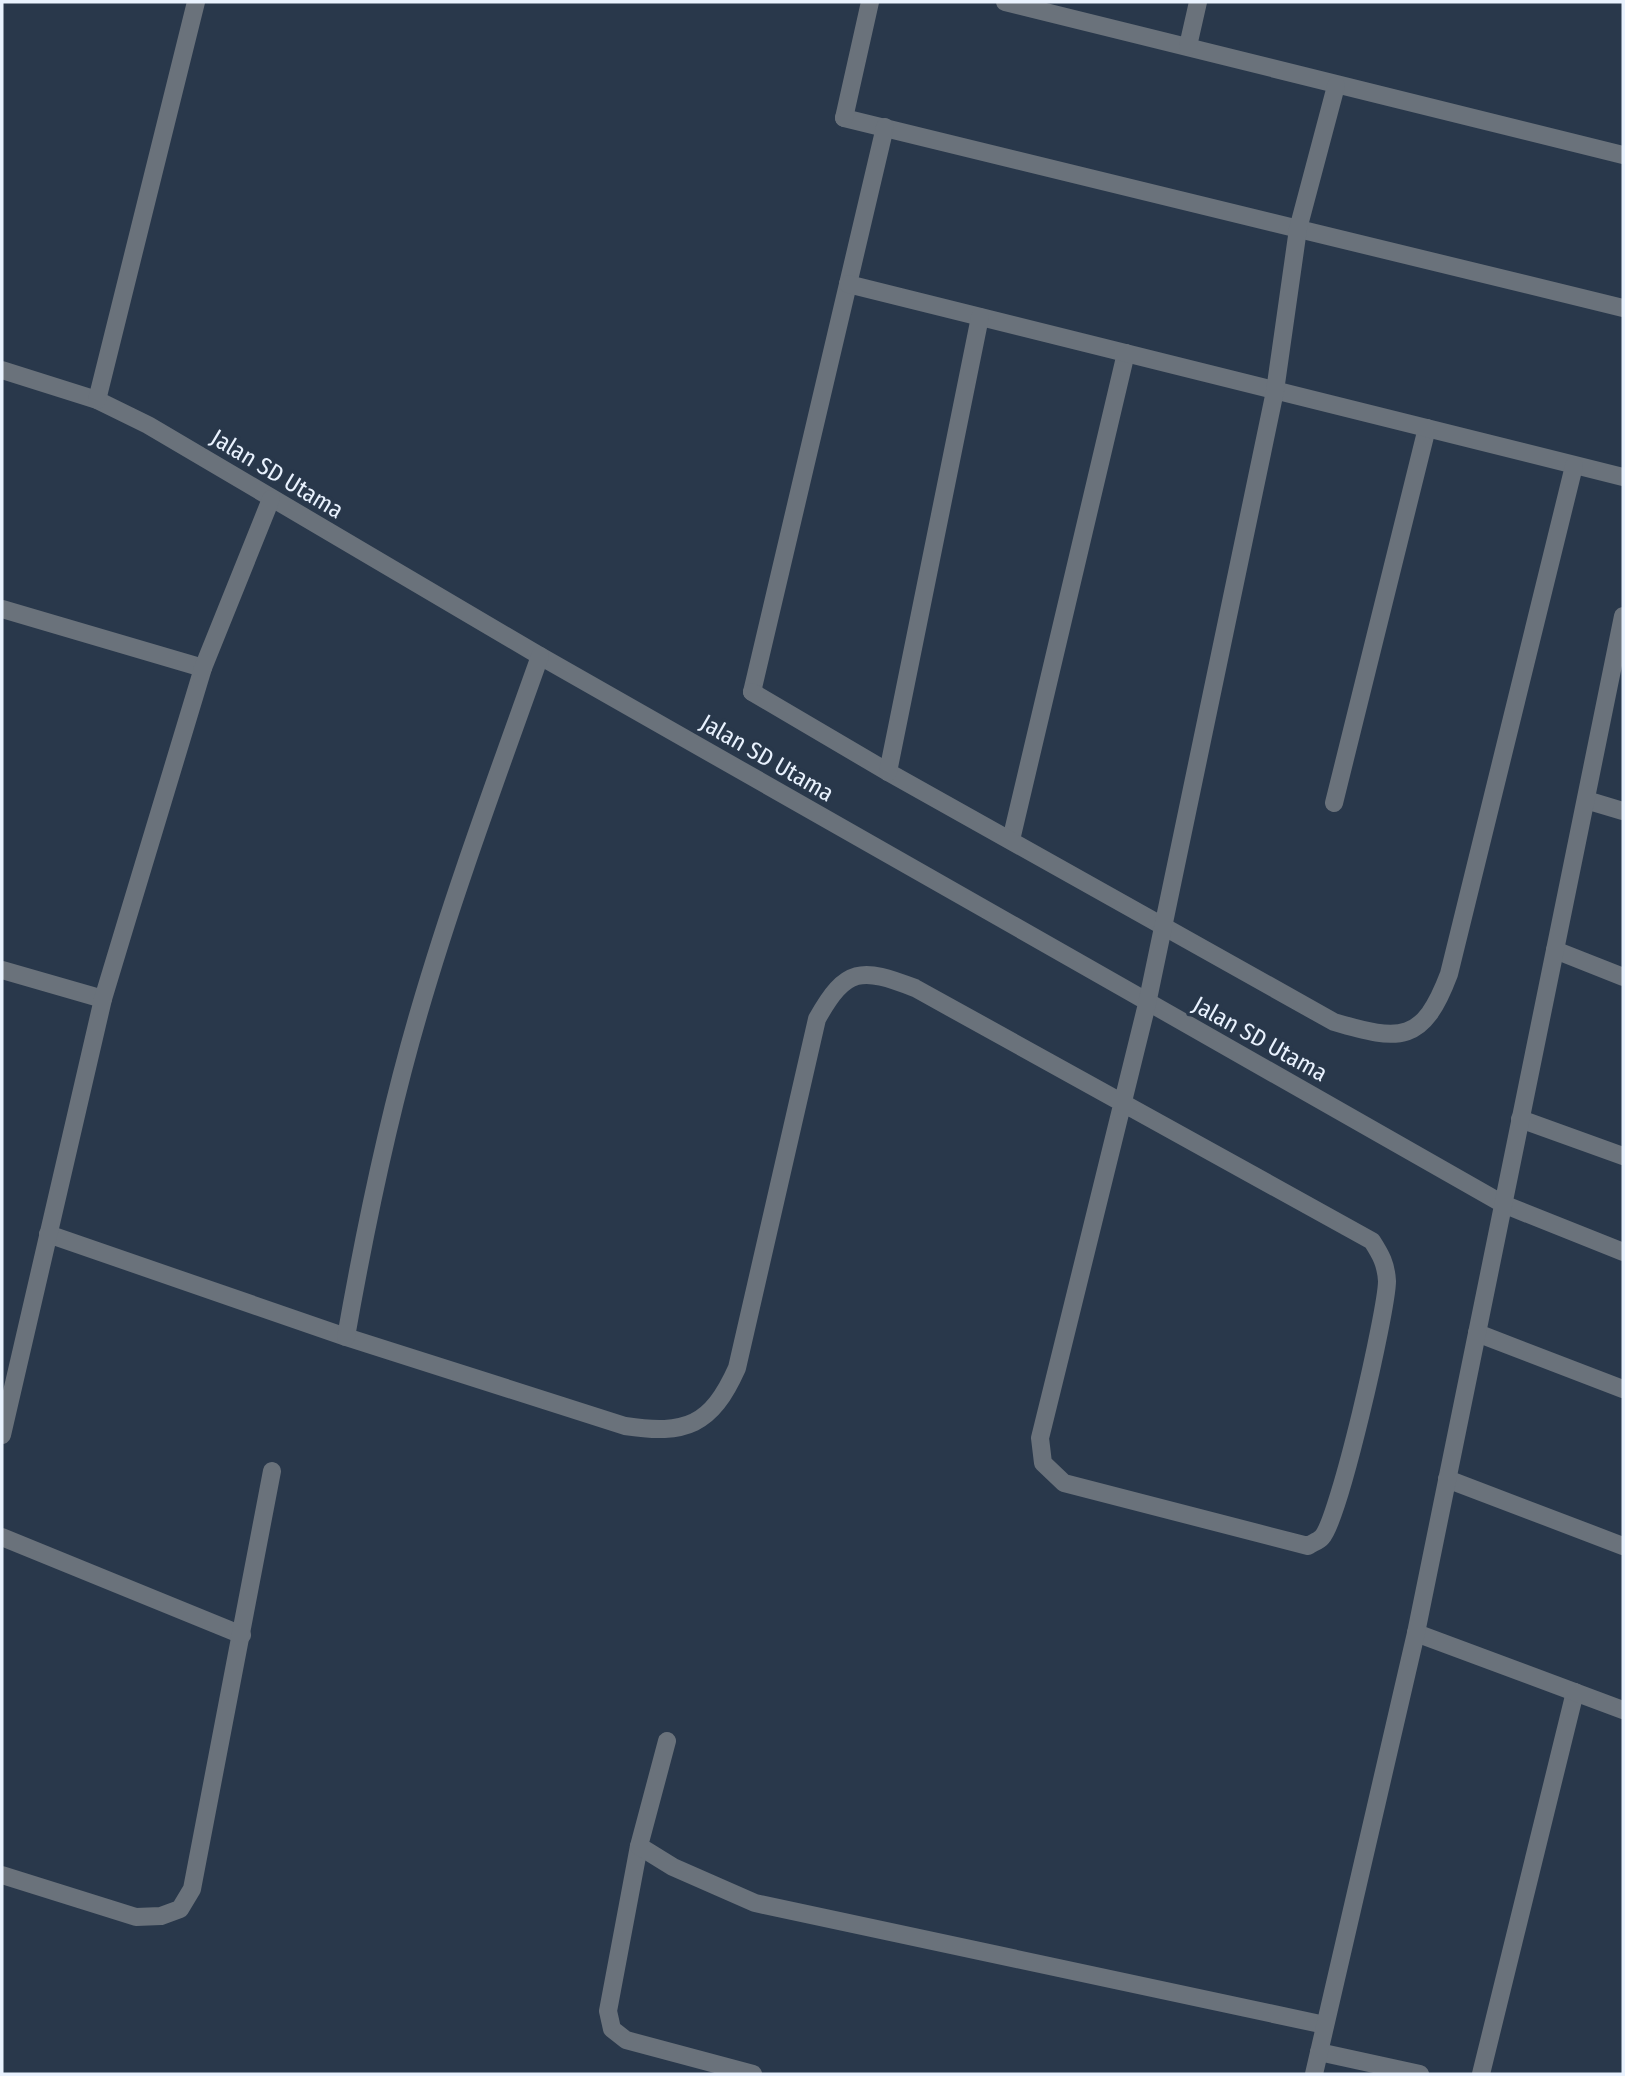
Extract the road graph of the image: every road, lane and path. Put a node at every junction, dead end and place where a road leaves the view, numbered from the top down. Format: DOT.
graph roads {
  1 [pos="196,2"];
  2 [pos="870,2"];
  3 [pos="1005,2"];
  4 [pos="1198,2"];
  5 [pos="1188,46"];
  6 [pos="1336,86"];
  7 [pos="885,127"];
  8 [pos="1623,155"];
  9 [pos="1298,229"];
  10 [pos="848,284"];
  11 [pos="1623,308"];
  12 [pos="980,317"];
  13 [pos="1126,354"];
  14 [pos="2,370"];
  15 [pos="1275,391"];
  16 [pos="97,400"];
  17 [pos="1427,428"];
  18 [pos="1574,466"];
  19 [pos="1623,477"];
  20 [pos="271,499"];
  21 [pos="2,609"];
  22 [pos="1623,616"];
  23 [pos="540,656"];
  24 [pos="203,668"];
  25 [pos="888,772"];
  26 [pos="1586,800"];
  27 [pos="1334,803"];
  28 [pos="1623,811"];
  29 [pos="1011,840"];
  30 [pos="1163,924"];
  31 [pos="1555,950"];
  32 [pos="2,970"];
  33 [pos="1623,977"];
  34 [pos="103,999"];
  35 [pos="1147,1004"];
  36 [pos="1121,1101"];
  37 [pos="1520,1119"];
  38 [pos="1623,1156"];
  39 [pos="1503,1204"];
  40 [pos="48,1234"];
  41 [pos="1623,1252"];
  42 [pos="1477,1333"];
  43 [pos="346,1338"];
  44 [pos="1623,1389"];
  45 [pos="2,1435"];
  46 [pos="272,1471"];
  47 [pos="1447,1479"];
  48 [pos="2,1537"];
  49 [pos="1623,1546"];
  50 [pos="1416,1633"];
  51 [pos="242,1635"];
  52 [pos="1575,1692"];
  53 [pos="1623,1710"];
  54 [pos="667,1741"];
  55 [pos="639,1846"];
  56 [pos="2,1875"];
  57 [pos="1325,2025"];
  58 [pos="1319,2052"];
  59 [pos="753,2074"];
  60 [pos="1314,2074"];
  61 [pos="1420,2074"];
  62 [pos="1481,2074"];
  1 -- 16 [label="street"];
  2 -- 7 [label="street"];
  3 -- 5 [label="street"];
  4 -- 5 [label="street"];
  5 -- 6 [label="street"];
  6 -- 8 [label="street"];
  6 -- 9 [label="street"];
  7 -- 9 [label="street"];
  7 -- 10 [label="street"];
  9 -- 11 [label="street"];
  9 -- 15 [label="street"];
  10 -- 12 [label="street"];
  10 -- 25 [label="street"];
  12 -- 13 [label="street"];
  12 -- 25 [label="street"];
  13 -- 15 [label="street"];
  13 -- 29 [label="street"];
  14 -- 16 [label="street, Jalan SD Utama"];
  15 -- 17 [label="street"];
  15 -- 30 [label="street"];
  16 -- 20 [label="street, Jalan SD Utama"];
  17 -- 18 [label="street"];
  17 -- 27 [label="street"];
  18 -- 19 [label="street"];
  18 -- 30 [label="street"];
  20 -- 23 [label="street, Jalan SD Utama"];
  20 -- 24 [label="street"];
  21 -- 24 [label="street"];
  22 -- 26 [label="street"];
  23 -- 35 [label="street, Jalan SD Utama"];
  23 -- 43 [label="street"];
  24 -- 34 [label="street"];
  25 -- 29 [label="street"];
  26 -- 28 [label="street"];
  26 -- 31 [label="street"];
  29 -- 30 [label="street"];
  30 -- 35 [label="street"];
  31 -- 33 [label="street"];
  31 -- 37 [label="street"];
  32 -- 34 [label="street"];
  34 -- 40 [label="street"];
  35 -- 36 [label="street"];
  35 -- 39 [label="street, Jalan SD Utama"];
  36 -- 36 [label="street"];
  36 -- 43 [label="street"];
  37 -- 38 [label="street"];
  37 -- 39 [label="street"];
  39 -- 41 [label="street, Jalan SD Utama"];
  39 -- 42 [label="street"];
  40 -- 43 [label="street"];
  40 -- 45 [label="street"];
  42 -- 44 [label="street"];
  42 -- 47 [label="street"];
  46 -- 51 [label="street"];
  47 -- 49 [label="street"];
  47 -- 50 [label="street"];
  48 -- 51 [label="street"];
  50 -- 52 [label="street"];
  50 -- 57 [label="street"];
  51 -- 56 [label="street"];
  52 -- 53 [label="street"];
  52 -- 62 [label="street"];
  54 -- 55 [label="street"];
  55 -- 57 [label="street"];
  55 -- 59 [label="street"];
  57 -- 58 [label="street"];
  58 -- 60 [label="street"];
  58 -- 61 [label="street"];
}
